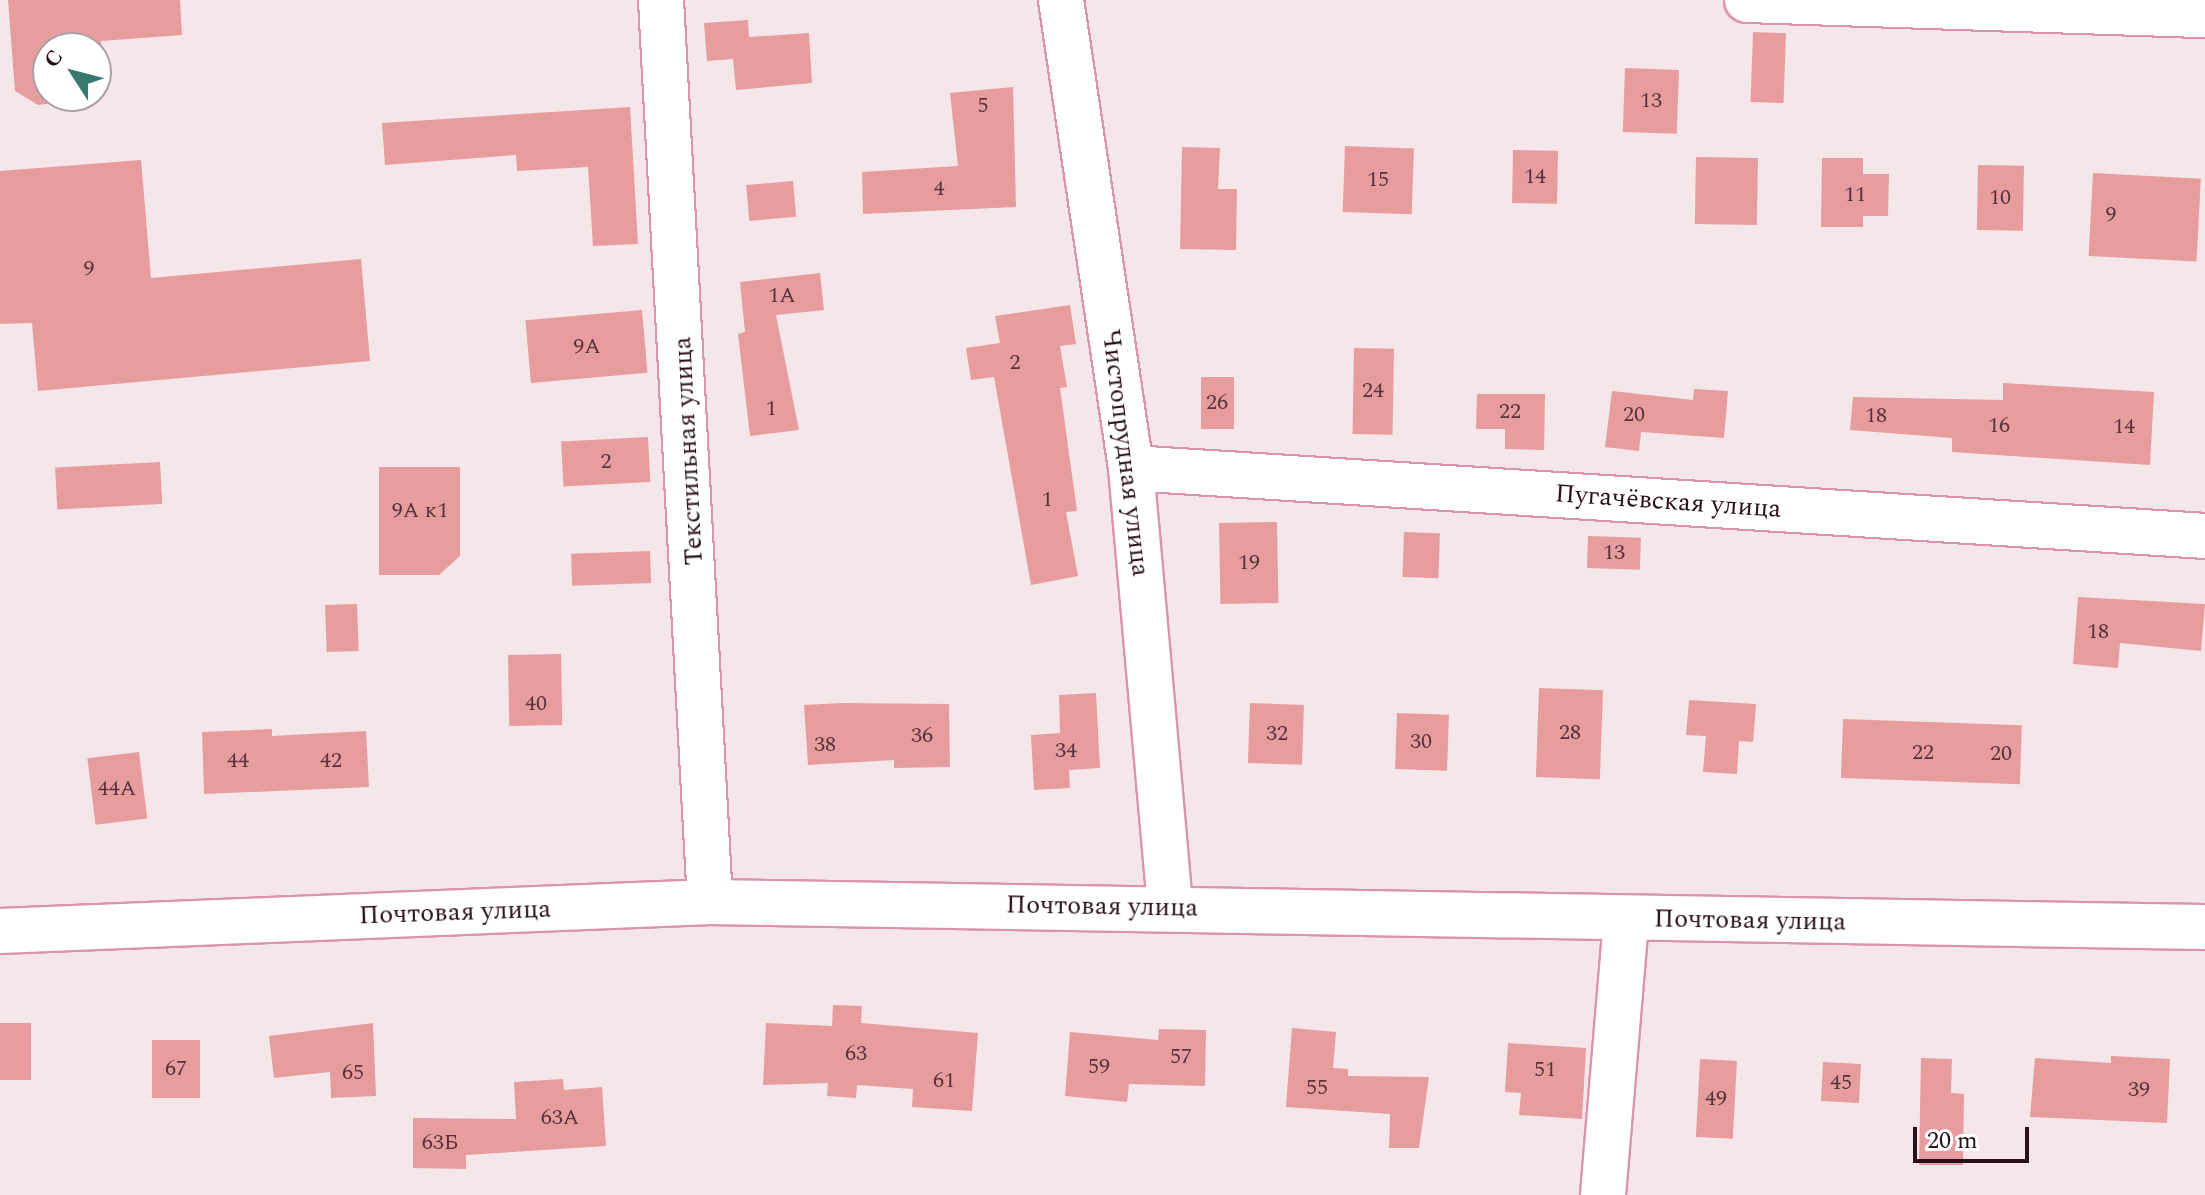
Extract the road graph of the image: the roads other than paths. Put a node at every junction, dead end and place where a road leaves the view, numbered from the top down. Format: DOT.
graph roads {
  1 [pos="661,0"];
  2 [pos="1061,0"];
  3 [pos="1747,0"];
  4 [pos="2205,15"];
  5 [pos="1131,468"];
  6 [pos="2205,536"];
  7 [pos="710,902"];
  8 [pos="1170,908"];
  9 [pos="1626,919"];
  10 [pos="2205,927"];
  11 [pos="0,931"];
  12 [pos="1603,1195"];
  1 -- 7 [label="street, Текстильная улица"];
  2 -- 5 [label="street, Чистопрудная улица"];
  3 -- 4 [label="street"];
  5 -- 6 [label="street, Пугачёвская улица"];
  5 -- 8 [label="street, Чистопрудная улица"];
  7 -- 8 [label="street, Почтовая улица"];
  7 -- 11 [label="street, Почтовая улица"];
  8 -- 9 [label="street, Почтовая улица"];
  9 -- 10 [label="street, Почтовая улица"];
  9 -- 12 [label="street"];
}
